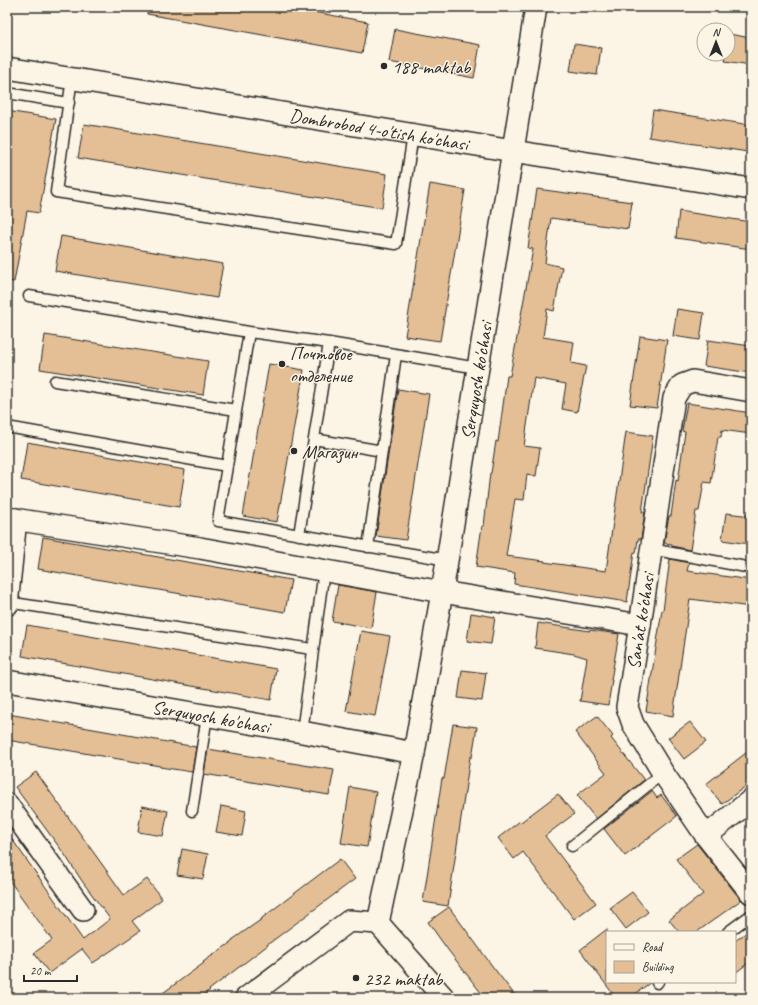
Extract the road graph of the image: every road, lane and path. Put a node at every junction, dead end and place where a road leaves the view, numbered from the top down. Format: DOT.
graph roads {
  1 [pos="536,7"];
  2 [pos="7,68"];
  3 [pos="72,78"];
  4 [pos="7,93"];
  5 [pos="69,103"];
  6 [pos="413,134"];
  7 [pos="513,151"];
  8 [pos="751,189"];
  9 [pos="29,296"];
  10 [pos="249,332"];
  11 [pos="329,343"];
  12 [pos="396,355"];
  13 [pos="478,368"];
  14 [pos="55,381"];
  15 [pos="751,391"];
  16 [pos="236,410"];
  17 [pos="7,427"];
  18 [pos="314,439"];
  19 [pos="382,451"];
  20 [pos="227,466"];
  21 [pos="12,519"];
  22 [pos="299,535"];
  23 [pos="368,547"];
  24 [pos="651,549"];
  25 [pos="448,560"];
  26 [pos="751,568"];
  27 [pos="324,570"];
  28 [pos="442,592"];
  29 [pos="7,602"];
  30 [pos="7,605"];
  31 [pos="640,625"];
  32 [pos="312,649"];
  33 [pos="7,681"];
  34 [pos="207,716"];
  35 [pos="302,732"];
  36 [pos="414,753"];
  37 [pos="663,774"];
  38 [pos="751,800"];
  39 [pos="7,804"];
  40 [pos="192,811"];
  41 [pos="706,836"];
  42 [pos="572,846"];
  43 [pos="751,893"];
  44 [pos="83,910"];
  45 [pos="751,915"];
  46 [pos="378,923"];
  47 [pos="729,931"];
  48 [pos="246,998"];
  49 [pos="444,998"];
  1 -- 7 [label="street, Serquyosh ko'chasi"];
  2 -- 3 [label="street, Dombrobod 4-o'tish ko'chasi"];
  3 -- 5 [label="lane"];
  3 -- 6 [label="street, Dombrobod 4-o'tish ko'chasi"];
  4 -- 5 [label="lane"];
  5 -- 6 [label="lane"];
  6 -- 7 [label="street, Dombrobod 4-o'tish ko'chasi"];
  7 -- 8 [label="street, Dombrobod 4-o'tish ko'chasi"];
  7 -- 13 [label="street, Serquyosh ko'chasi"];
  9 -- 10 [label="lane"];
  10 -- 11 [label="lane"];
  10 -- 16 [label="lane"];
  11 -- 12 [label="lane"];
  11 -- 18 [label="lane"];
  12 -- 13 [label="lane"];
  12 -- 19 [label="lane"];
  13 -- 25 [label="street, Serquyosh ko'chasi"];
  14 -- 16 [label="lane"];
  15 -- 24 [label="street, San'at ko'chasi"];
  16 -- 20 [label="lane"];
  17 -- 20 [label="lane"];
  18 -- 19 [label="lane"];
  18 -- 22 [label="lane"];
  19 -- 23 [label="lane"];
  20 -- 22 [label="lane"];
  21 -- 27 [label="street"];
  21 -- 29 [label="street"];
  22 -- 23 [label="lane"];
  23 -- 25 [label="lane"];
  24 -- 26 [label="lane"];
  24 -- 31 [label="street, San'at ko'chasi"];
  25 -- 28 [label="street, Serquyosh ko'chasi"];
  27 -- 28 [label="street"];
  27 -- 32 [label="lane"];
  28 -- 31 [label="street"];
  28 -- 36 [label="street, Serquyosh ko'chasi"];
  29 -- 30 [label="street"];
  29 -- 32 [label="lane"];
  31 -- 37 [label="street, San'at ko'chasi"];
  32 -- 35 [label="lane"];
  33 -- 34 [label="street, Serquyosh ko'chasi"];
  34 -- 35 [label="street, Serquyosh ko'chasi"];
  34 -- 40 [label="lane"];
  35 -- 36 [label="street, Serquyosh ko'chasi"];
  36 -- 46 [label="street, Serquyosh ko'chasi"];
  37 -- 41 [label="street, San'at ko'chasi"];
  37 -- 42 [label="lane"];
  38 -- 41 [label="street"];
  39 -- 44 [label="street"];
  41 -- 43 [label="street, San'at ko'chasi"];
  45 -- 47 [label="lane"];
  46 -- 48 [label="street"];
  46 -- 49 [label="street"];
}
